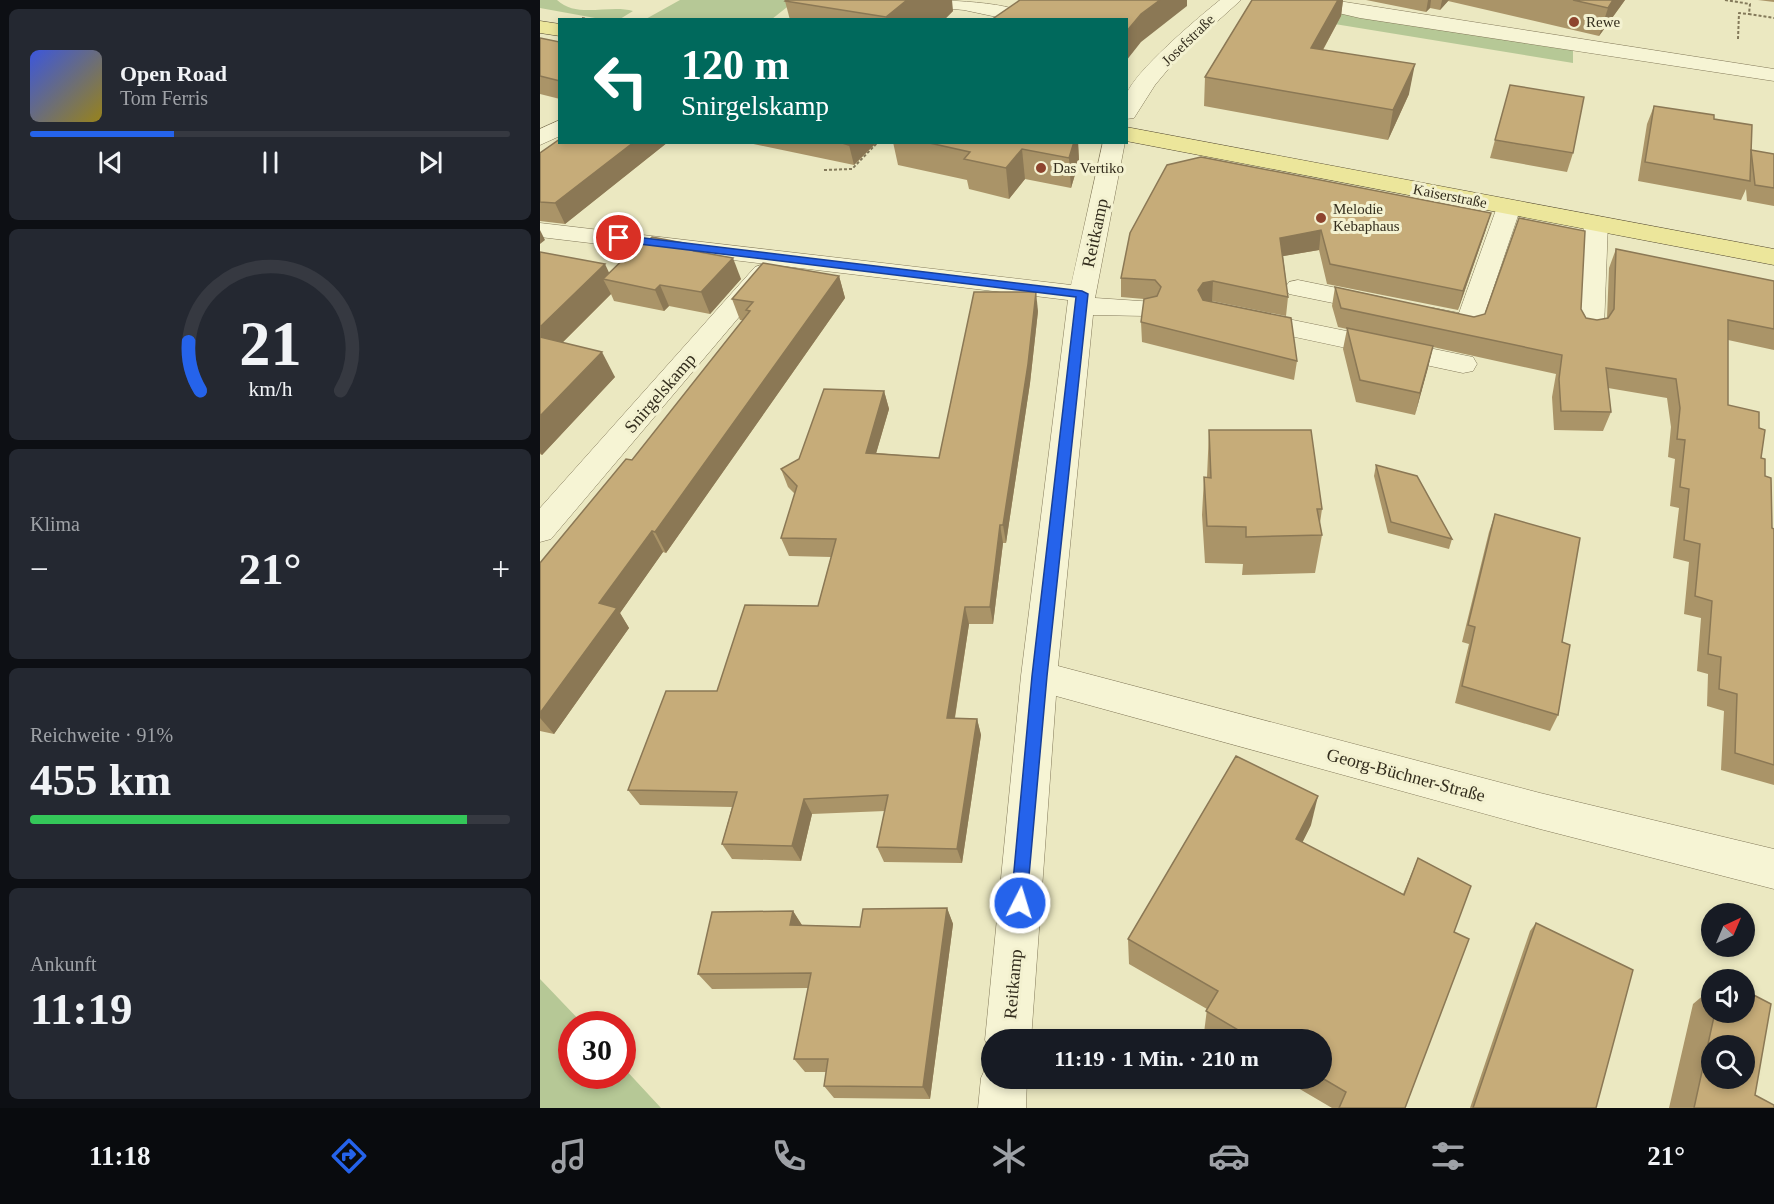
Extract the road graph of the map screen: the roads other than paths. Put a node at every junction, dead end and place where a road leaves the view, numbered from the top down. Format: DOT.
graph roads {
  1 [pos="919,0"];
  2 [pos="989,0"];
  3 [pos="1232,0"];
  4 [pos="1306,0"];
  5 [pos="964,4"];
  6 [pos="1018,18"];
  7 [pos="540,27"];
  8 [pos="558,30"];
  9 [pos="1774,75"];
  10 [pos="1128,110"];
  11 [pos="558,127"];
  12 [pos="1128,134"];
  13 [pos="540,138"];
  14 [pos="1114,144"];
  15 [pos="1509,207"];
  16 [pos="1596,224"];
  17 [pos="540,230"];
  18 [pos="777,257"];
  19 [pos="1774,257"];
  20 [pos="1298,288"];
  21 [pos="1081,300"];
  22 [pos="1146,308"];
  23 [pos="1224,313"];
  24 [pos="1590,328"];
  25 [pos="1463,364"];
  26 [pos="540,529"];
  27 [pos="1039,676"];
  28 [pos="1774,869"];
  29 [pos="1009,1029"];
  30 [pos="1003,1089"];
  31 [pos="1002,1108"];
  1 -- 5 [label="street"];
  2 -- 5 [label="street"];
  3 -- 10 [label="street, Josefstraße"];
  4 -- 9 [label="street"];
  5 -- 6 [label="street"];
  7 -- 8 [label="main road"];
  11 -- 13 [label="street"];
  12 -- 15 [label="main road, Kaiserstraße"];
  14 -- 21 [label="street, Reitkamp"];
  15 -- 16 [label="main road, Kaiserstraße"];
  15 -- 20 [label="street"];
  16 -- 19 [label="main road, Kaiserstraße"];
  16 -- 24 [label="street"];
  17 -- 18 [label="street"];
  18 -- 21 [label="street"];
  18 -- 26 [label="street, Snirgelskamp"];
  21 -- 22 [label="street"];
  21 -- 27 [label="street, Reitkamp"];
  23 -- 25 [label="street"];
  27 -- 28 [label="street, Georg-Büchner-Straße"];
  27 -- 29 [label="street, Reitkamp"];
  30 -- 31 [label="street"];
}
